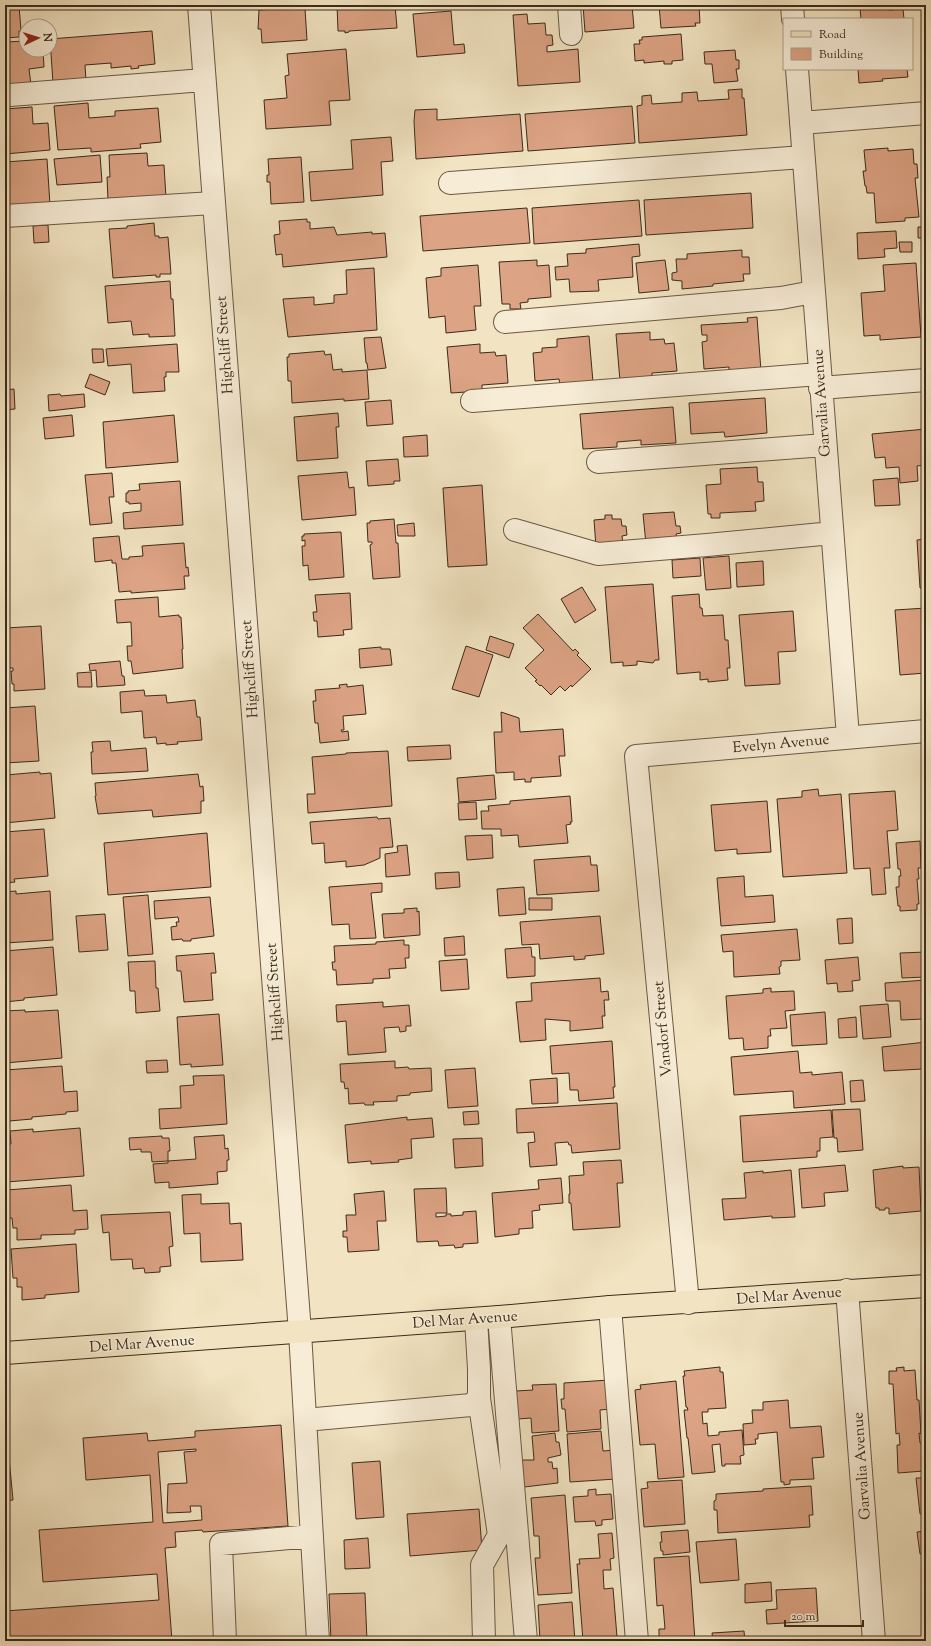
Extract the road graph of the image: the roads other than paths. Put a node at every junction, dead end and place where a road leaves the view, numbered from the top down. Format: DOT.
graph roads {
  1 [pos="199,5"];
  2 [pos="569,5"];
  3 [pos="792,5"];
  4 [pos="793,18"];
  5 [pos="571,34"];
  6 [pos="796,70"];
  7 [pos="204,80"];
  8 [pos="10,95"];
  9 [pos="926,113"];
  10 [pos="801,122"];
  11 [pos="803,157"];
  12 [pos="450,182"];
  13 [pos="213,203"];
  14 [pos="5,216"];
  15 [pos="813,292"];
  16 [pos="505,322"];
  17 [pos="926,380"];
  18 [pos="820,381"];
  19 [pos="472,401"];
  20 [pos="825,446"];
  21 [pos="598,462"];
  22 [pos="515,530"];
  23 [pos="832,533"];
  24 [pos="926,731"];
  25 [pos="848,737"];
  26 [pos="636,756"];
  27 [pos="926,1286"];
  28 [pos="847,1290"];
  29 [pos="688,1303"];
  30 [pos="610,1307"];
  31 [pos="499,1317"];
  32 [pos="476,1319"];
  33 [pos="300,1332"];
  34 [pos="5,1353"];
  35 [pos="479,1398"];
  36 [pos="305,1420"];
  37 [pos="312,1536"];
  38 [pos="225,1641"];
  39 [pos="318,1641"];
  40 [pos="484,1641"];
  41 [pos="526,1641"];
  42 [pos="637,1641"];
  43 [pos="874,1641"];
  1 -- 7 [label="street, Highcliff Street"];
  2 -- 5 [label="street"];
  3 -- 4 [label="street"];
  6 -- 10 [label="street, Garvalia Avenue"];
  7 -- 8 [label="street"];
  7 -- 13 [label="street, Highcliff Street"];
  9 -- 10 [label="street"];
  10 -- 11 [label="street, Garvalia Avenue"];
  11 -- 12 [label="street"];
  11 -- 15 [label="street, Garvalia Avenue"];
  13 -- 14 [label="street"];
  13 -- 33 [label="street, Highcliff Street"];
  15 -- 16 [label="street"];
  15 -- 18 [label="street, Garvalia Avenue"];
  17 -- 18 [label="street"];
  18 -- 19 [label="street"];
  18 -- 20 [label="street, Garvalia Avenue"];
  20 -- 21 [label="street"];
  20 -- 23 [label="street, Garvalia Avenue"];
  22 -- 23 [label="street"];
  23 -- 25 [label="street, Garvalia Avenue"];
  24 -- 25 [label="street, Evelyn Avenue"];
  25 -- 26 [label="street, Evelyn Avenue"];
  26 -- 29 [label="street, Vandorf Street"];
  27 -- 28 [label="main road, Del Mar Avenue"];
  28 -- 29 [label="main road, Del Mar Avenue"];
  28 -- 43 [label="street, Garvalia Avenue"];
  29 -- 30 [label="main road, Del Mar Avenue"];
  30 -- 31 [label="main road, Del Mar Avenue"];
  30 -- 42 [label="street"];
  31 -- 32 [label="main road, Del Mar Avenue"];
  31 -- 41 [label="street"];
  32 -- 33 [label="main road, Del Mar Avenue"];
  32 -- 35 [label="street"];
  33 -- 34 [label="main road, Del Mar Avenue"];
  33 -- 36 [label="street, Highcliff Street"];
  35 -- 36 [label="street"];
  35 -- 40 [label="street"];
  36 -- 37 [label="street, Highcliff Street"];
  37 -- 38 [label="street"];
  37 -- 39 [label="street, Highcliff Street"];
}
